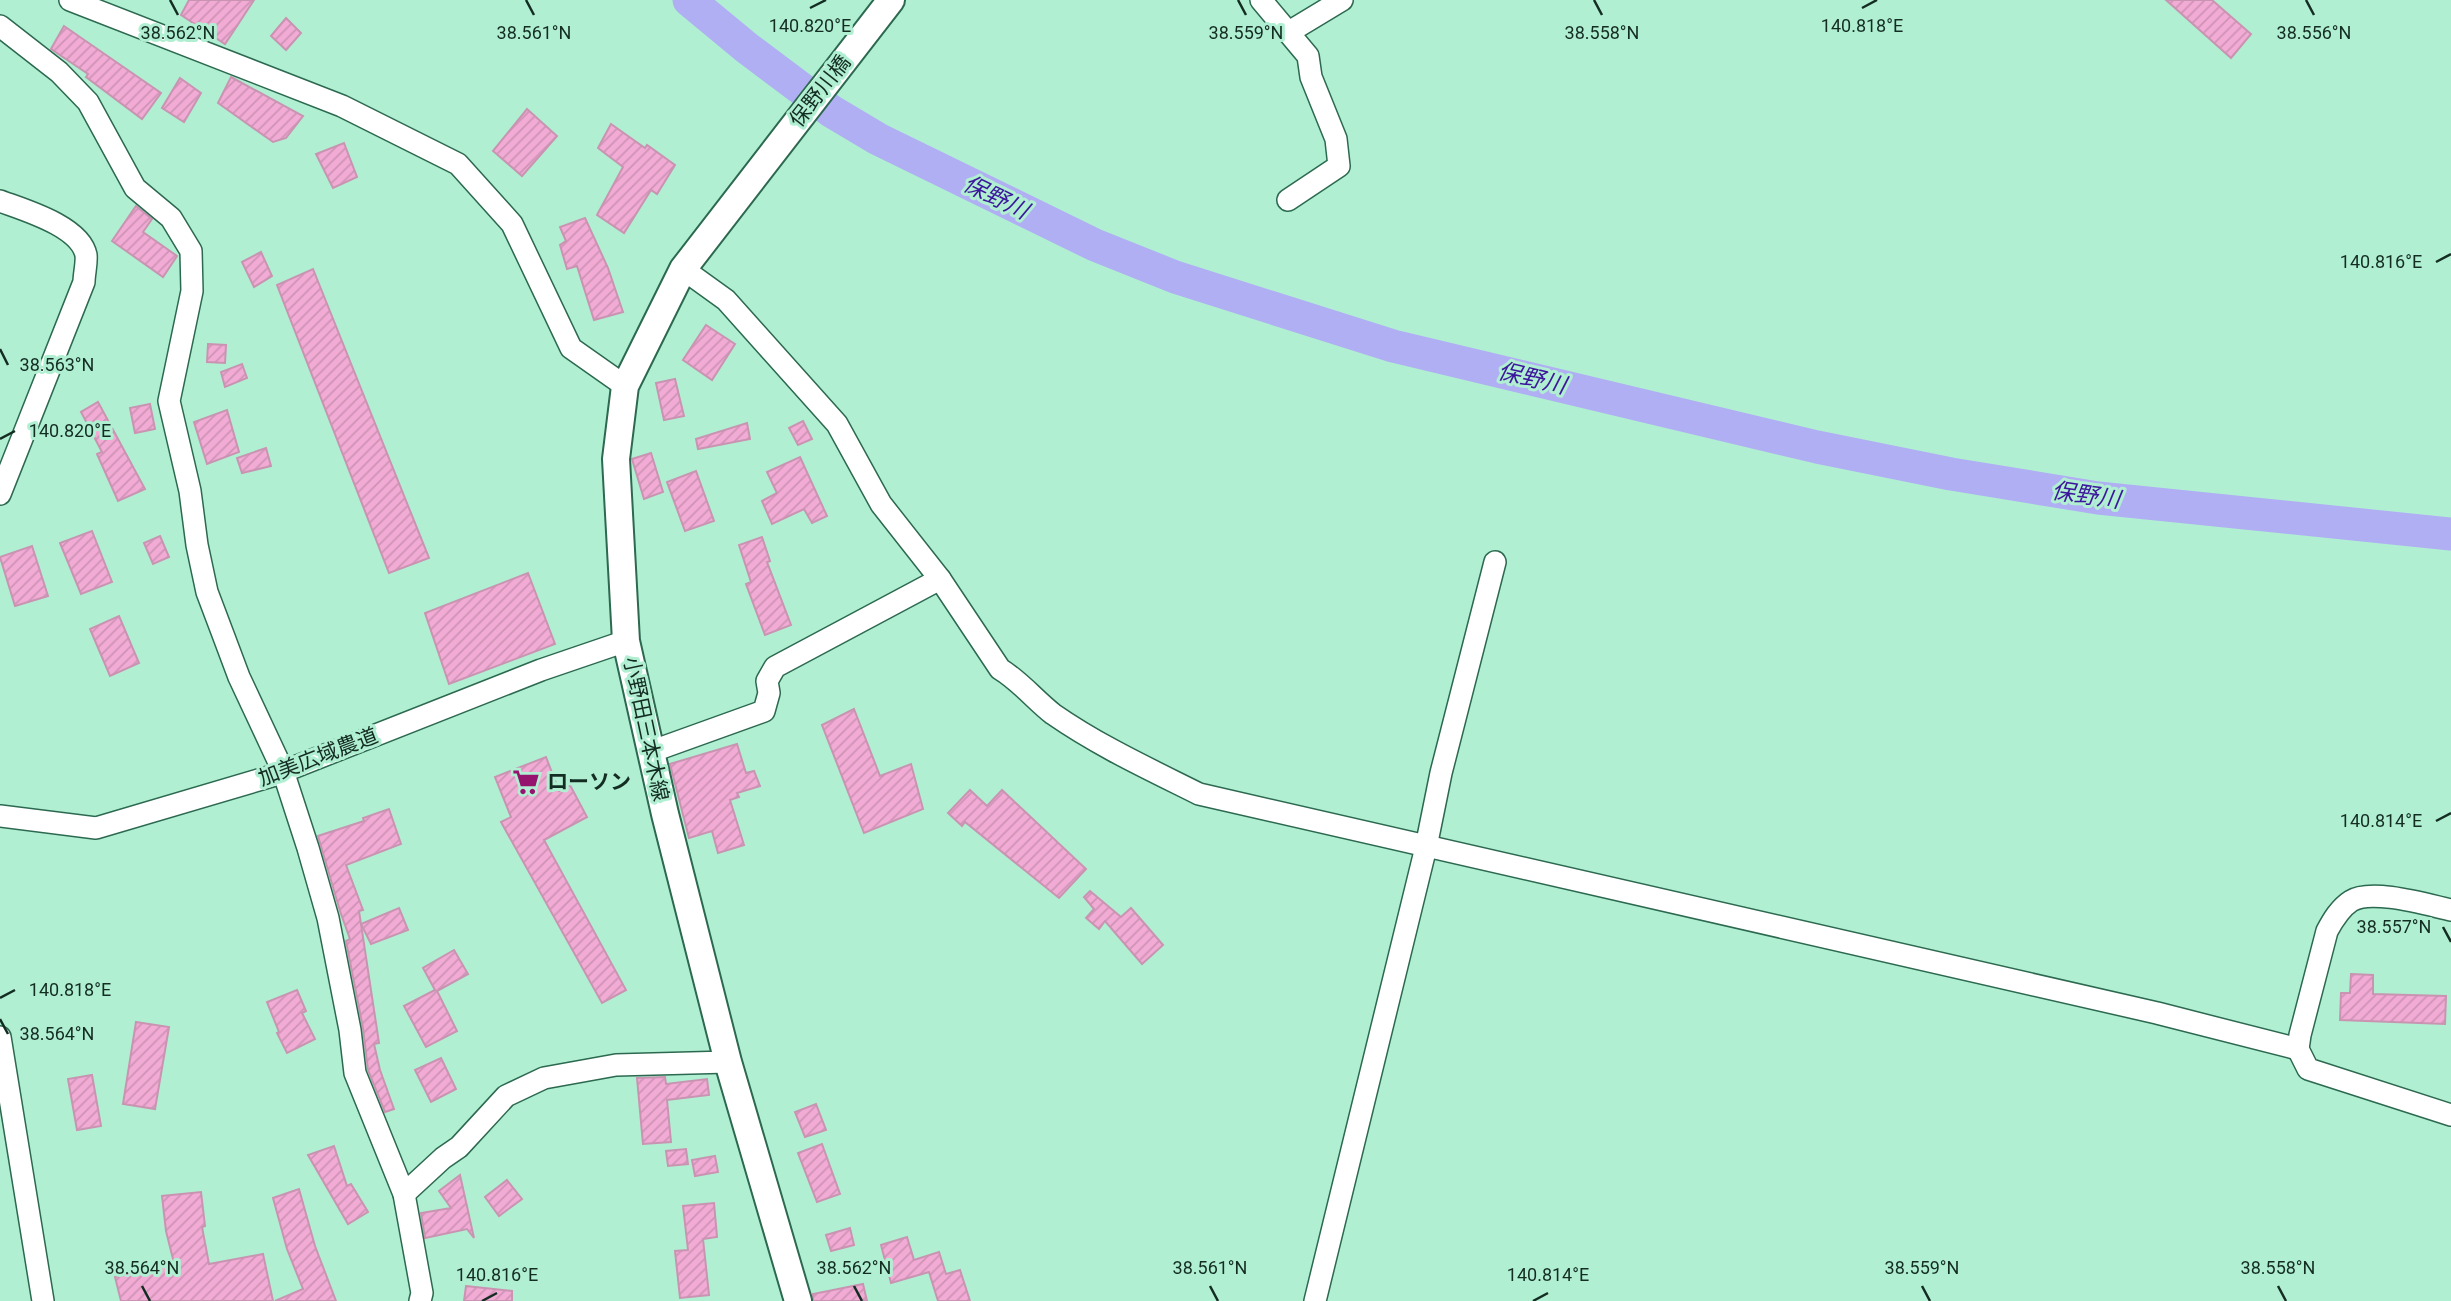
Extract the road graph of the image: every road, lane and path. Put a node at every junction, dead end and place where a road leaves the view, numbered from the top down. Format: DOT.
graph roads {
  1 [pos="71,0"];
  2 [pos="1261,0"];
  3 [pos="1342,0"];
  4 [pos="889,2"];
  5 [pos="0,26"];
  6 [pos="1289,32"];
  7 [pos="753,177"];
  8 [pos="1288,200"];
  9 [pos="0,201"];
  10 [pos="683,269"];
  11 [pos="625,386"];
  12 [pos="0,494"];
  13 [pos="1495,562"];
  14 [pos="940,579"];
  15 [pos="626,641"];
  16 [pos="650,752"];
  17 [pos="284,771"];
  18 [pos="0,816"];
  19 [pos="1426,848"];
  20 [pos="2451,910"];
  21 [pos="0,1037"];
  22 [pos="2298,1049"];
  23 [pos="728,1062"];
  24 [pos="2451,1115"];
  25 [pos="404,1194"];
  26 [pos="43,1301"];
  27 [pos="420,1301"];
  28 [pos="798,1301"];
  29 [pos="1315,1301"];
  1 -- 11 [label="street"];
  2 -- 6 [label="street"];
  3 -- 6 [label="street"];
  4 -- 7 [label="main road, 保野川橋"];
  5 -- 17 [label="street"];
  6 -- 8 [label="street"];
  7 -- 10 [label="main road, 小野田三本木線"];
  9 -- 12 [label="street"];
  10 -- 11 [label="main road, 小野田三本木線"];
  10 -- 14 [label="street"];
  11 -- 15 [label="main road, 小野田三本木線"];
  13 -- 19 [label="street"];
  14 -- 16 [label="street"];
  14 -- 19 [label="street"];
  15 -- 16 [label="main road, 小野田三本木線"];
  15 -- 17 [label="street, 加美広域農道"];
  16 -- 23 [label="main road, 小野田三本木線"];
  17 -- 18 [label="street, 加美広域農道"];
  17 -- 25 [label="street"];
  19 -- 22 [label="street"];
  19 -- 29 [label="street"];
  20 -- 22 [label="street"];
  21 -- 26 [label="street"];
  22 -- 24 [label="street"];
  23 -- 25 [label="street"];
  23 -- 28 [label="main road, 小野田三本木線"];
  25 -- 27 [label="street"];
}
